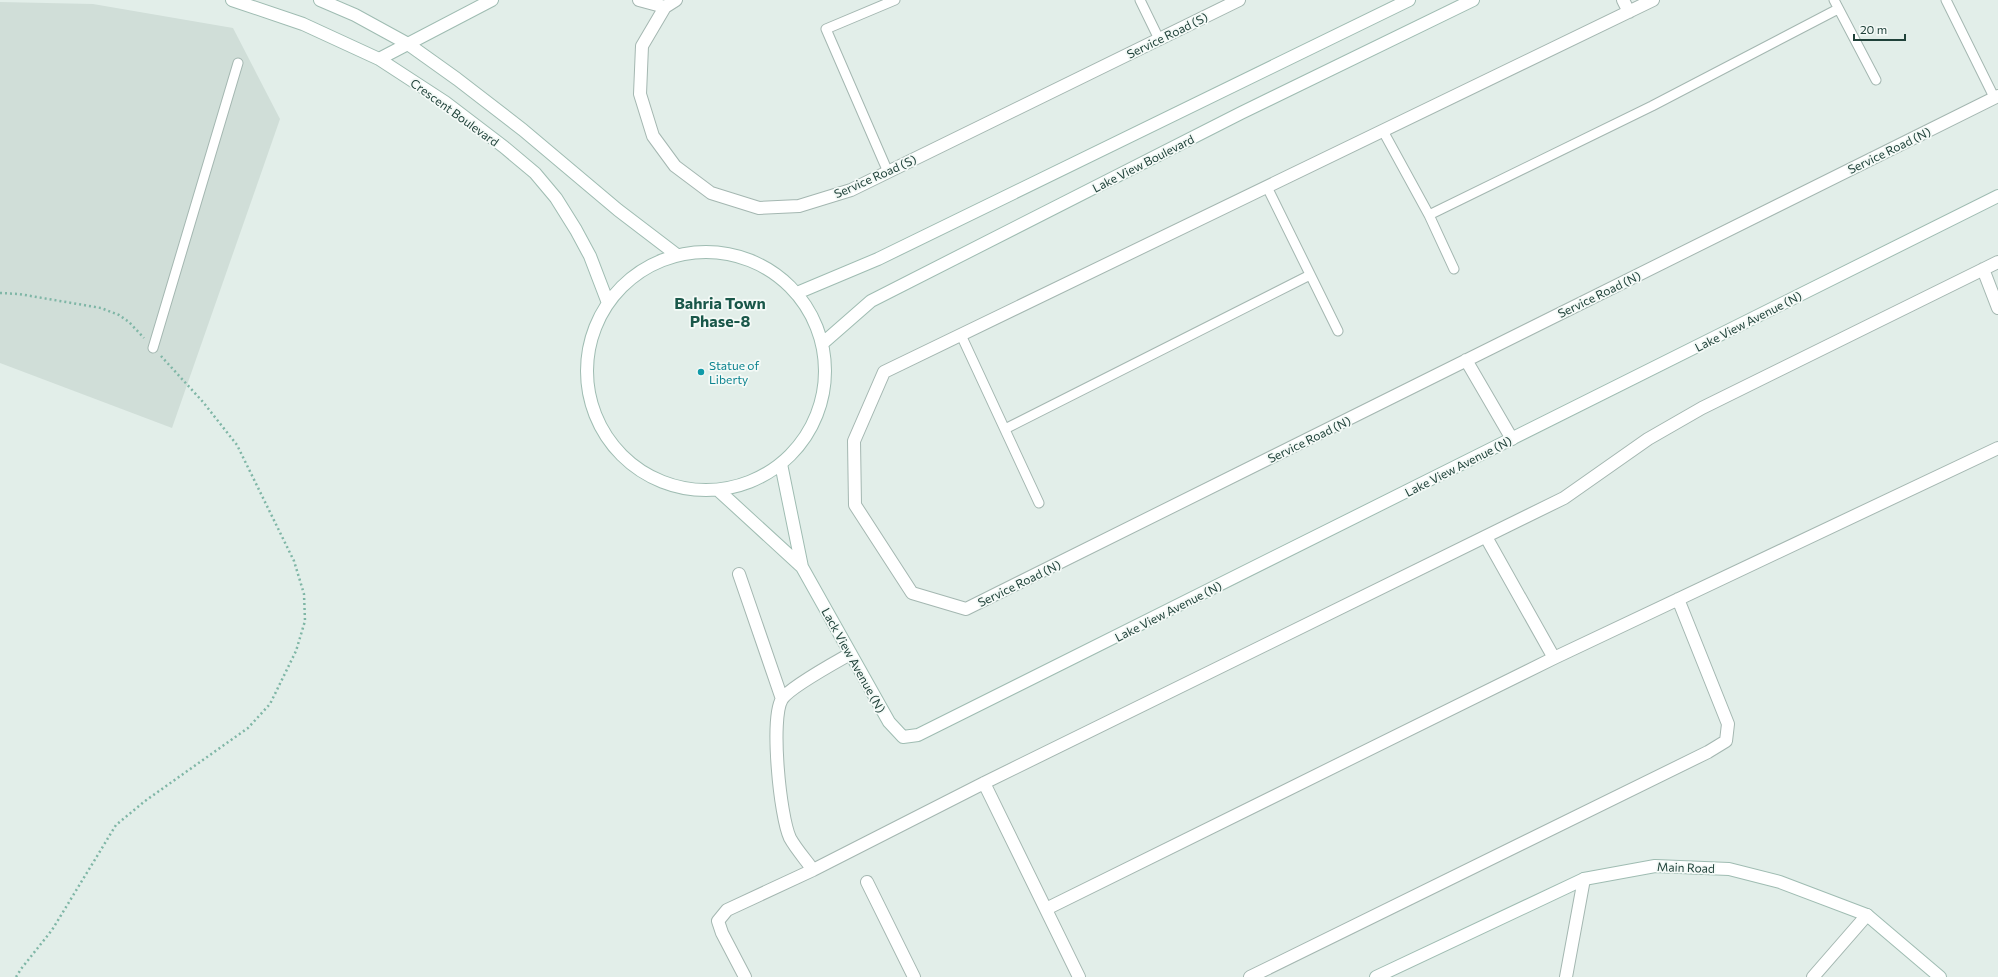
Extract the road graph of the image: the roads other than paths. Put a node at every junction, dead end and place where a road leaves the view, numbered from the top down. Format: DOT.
graph roads {
  1 [pos="232,0"];
  2 [pos="320,0"];
  3 [pos="492,0"];
  4 [pos="638,0"];
  5 [pos="676,0"];
  6 [pos="895,0"];
  7 [pos="1140,0"];
  8 [pos="1239,0"];
  9 [pos="1409,0"];
  10 [pos="1473,0"];
  11 [pos="1623,0"];
  12 [pos="1653,0"];
  13 [pos="1946,0"];
  14 [pos="1836,4"];
  15 [pos="665,7"];
  16 [pos="1629,12"];
  17 [pos="1159,39"];
  18 [pos="408,44"];
  19 [pos="379,59"];
  20 [pos="238,63"];
  21 [pos="1876,80"];
  22 [pos="1996,96"];
  23 [pos="1383,131"];
  24 [pos="888,172"];
  25 [pos="1267,187"];
  26 [pos="1998,196"];
  27 [pos="1429,215"];
  28 [pos="677,255"];
  29 [pos="1998,262"];
  30 [pos="1983,269"];
  31 [pos="1454,270"];
  32 [pos="1310,275"];
  33 [pos="797,293"];
  34 [pos="608,303"];
  35 [pos="1998,308"];
  36 [pos="1338,331"];
  37 [pos="961,335"];
  38 [pos="823,343"];
  39 [pos="153,348"];
  40 [pos="1466,360"];
  41 [pos="1005,429"];
  42 [pos="1512,439"];
  43 [pos="1998,448"];
  44 [pos="782,464"];
  45 [pos="718,490"];
  46 [pos="1039,502"];
  47 [pos="1486,537"];
  48 [pos="802,567"];
  49 [pos="739,574"];
  50 [pos="1678,599"];
  51 [pos="850,654"];
  52 [pos="1554,658"];
  53 [pos="782,699"];
  54 [pos="918,735"];
  55 [pos="984,783"];
  56 [pos="813,870"];
  57 [pos="1584,878"];
  58 [pos="867,882"];
  59 [pos="1046,909"];
  60 [pos="1867,915"];
  61 [pos="745,977"];
  62 [pos="914,977"];
  63 [pos="1079,977"];
  64 [pos="1250,977"];
  65 [pos="1376,977"];
  66 [pos="1566,977"];
  67 [pos="1813,977"];
  68 [pos="1940,977"];
  1 -- 19 [label="street, Crescent Boulevard"];
  2 -- 18 [label="street"];
  3 -- 18 [label="street"];
  4 -- 15 [label="street"];
  5 -- 15 [label="street, Service Road (S)"];
  6 -- 24 [label="lane"];
  7 -- 17 [label="lane"];
  8 -- 17 [label="street, Service Road (S)"];
  9 -- 33 [label="street"];
  10 -- 38 [label="street, Lake View Boulevard"];
  11 -- 16 [label="street"];
  12 -- 16 [label="street, Service Road (N)"];
  13 -- 22 [label="lane"];
  14 -- 21 [label="lane"];
  14 -- 27 [label="lane"];
  15 -- 24 [label="street, Service Road (S)"];
  16 -- 23 [label="street, Service Road (N)"];
  17 -- 24 [label="street, Service Road (S)"];
  18 -- 19 [label="street"];
  18 -- 28 [label="street"];
  19 -- 34 [label="street, Crescent Boulevard"];
  20 -- 39 [label="lane"];
  22 -- 40 [label="street, Service Road (N)"];
  23 -- 25 [label="street, Service Road (N)"];
  23 -- 27 [label="lane"];
  25 -- 32 [label="lane"];
  25 -- 37 [label="street, Service Road (N)"];
  26 -- 42 [label="street, Lake View Avenue (N)"];
  27 -- 31 [label="lane"];
  28 -- 33 [label="street"];
  28 -- 34 [label="street"];
  29 -- 30 [label="street"];
  30 -- 35 [label="street"];
  30 -- 47 [label="street"];
  32 -- 36 [label="lane"];
  32 -- 41 [label="lane"];
  33 -- 38 [label="street"];
  34 -- 45 [label="street"];
  37 -- 40 [label="street, Service Road (N)"];
  37 -- 41 [label="lane"];
  38 -- 44 [label="street"];
  40 -- 42 [label="street"];
  41 -- 46 [label="lane"];
  42 -- 54 [label="street, Lake View Avenue (N)"];
  43 -- 50 [label="street"];
  44 -- 45 [label="street"];
  44 -- 48 [label="street, Lack View Avenue (N)"];
  45 -- 48 [label="street, Lack View Avenue (N)"];
  47 -- 52 [label="street"];
  47 -- 55 [label="street"];
  48 -- 51 [label="street, Lack View Avenue (N)"];
  49 -- 53 [label="street"];
  50 -- 52 [label="street"];
  50 -- 64 [label="street"];
  51 -- 53 [label="street"];
  51 -- 54 [label="street, Lack View Avenue (N)"];
  52 -- 59 [label="street"];
  53 -- 56 [label="street"];
  55 -- 56 [label="street"];
  55 -- 59 [label="street"];
  56 -- 61 [label="street"];
  57 -- 60 [label="street, Main Road"];
  57 -- 65 [label="street, Main Road"];
  57 -- 66 [label="street"];
  58 -- 62 [label="street"];
  59 -- 63 [label="street"];
  60 -- 67 [label="street"];
  60 -- 68 [label="street, Main Road"];
}
